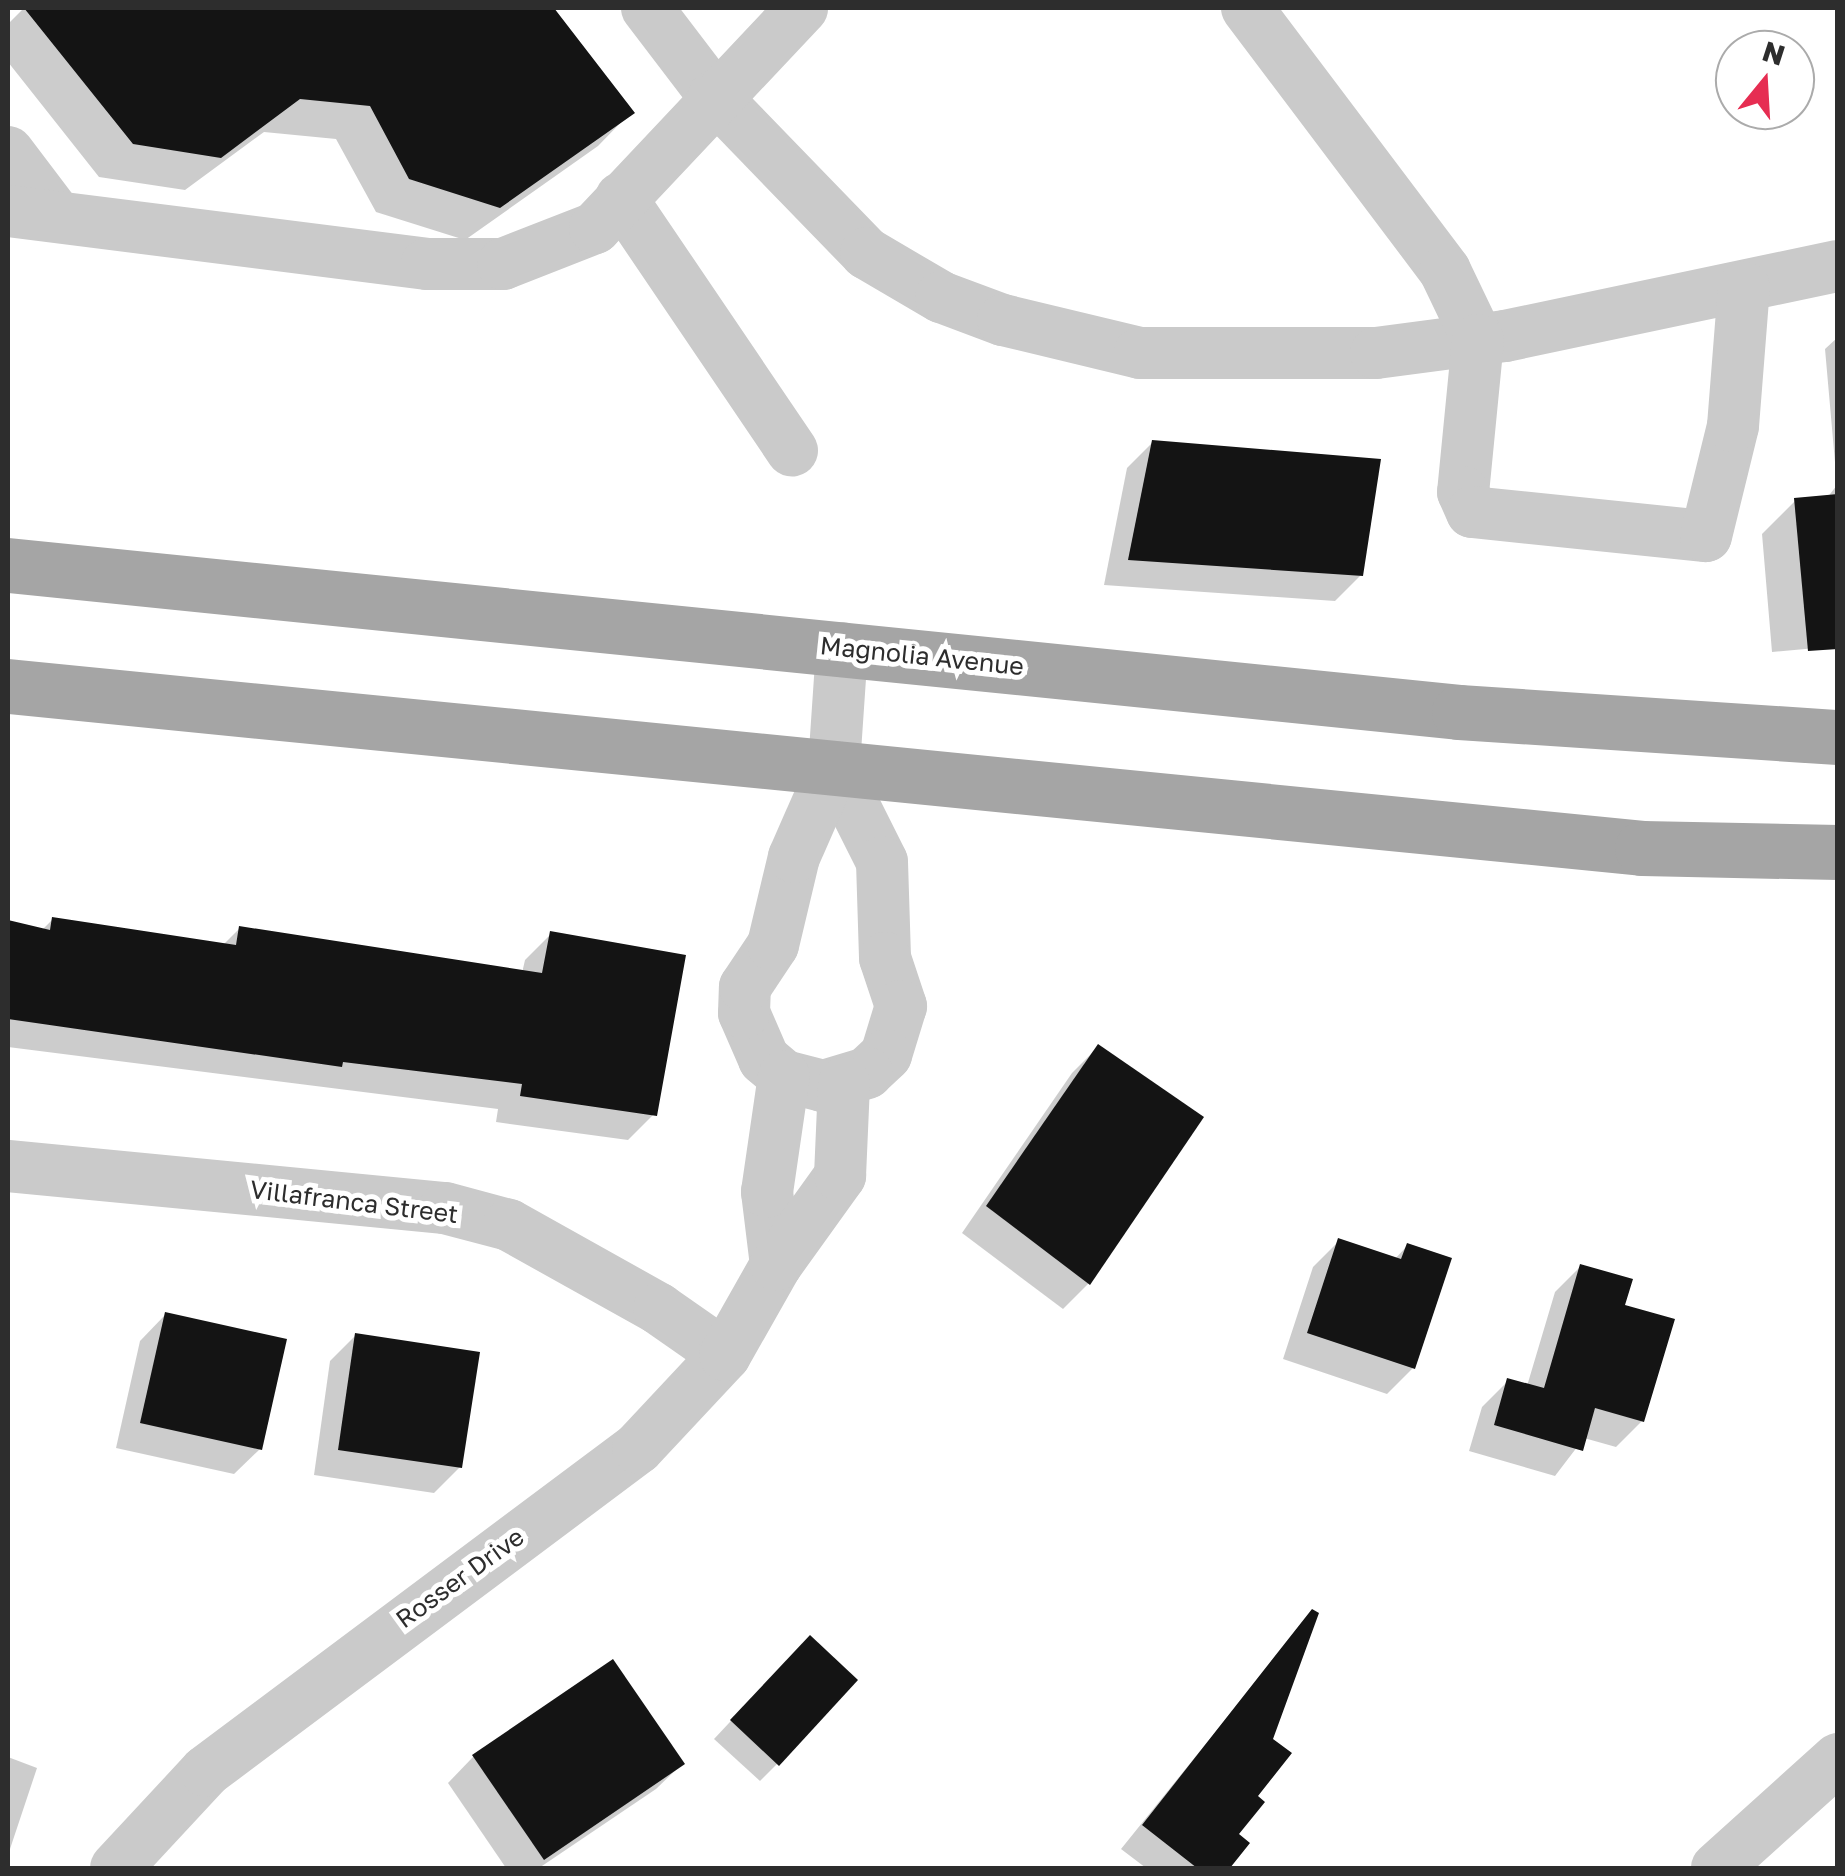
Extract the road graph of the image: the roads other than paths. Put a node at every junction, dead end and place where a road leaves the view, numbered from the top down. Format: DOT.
graph roads {
  1 [pos="647,8"];
  2 [pos="802,8"];
  3 [pos="1247,8"];
  4 [pos="714,96"];
  5 [pos="8,152"];
  6 [pos="621,198"];
  7 [pos="31,213"];
  8 [pos="1838,266"];
  9 [pos="1744,288"];
  10 [pos="1478,340"];
  11 [pos="792,451"];
  12 [pos="8,565"];
  13 [pos="842,648"];
  14 [pos="8,686"];
  15 [pos="1838,737"];
  16 [pos="834,766"];
  17 [pos="1838,852"];
  18 [pos="784,1076"];
  19 [pos="844,1083"];
  20 [pos="8,1166"];
  21 [pos="776,1265"];
  22 [pos="725,1355"];
  23 [pos="1838,1759"];
  24 [pos="116,1868"];
  25 [pos="1716,1868"];
  1 -- 4 [label="street"];
  2 -- 4 [label="street"];
  3 -- 10 [label="street"];
  4 -- 6 [label="street"];
  4 -- 10 [label="street"];
  5 -- 7 [label="street"];
  6 -- 7 [label="street"];
  6 -- 11 [label="street"];
  8 -- 9 [label="street"];
  9 -- 10 [label="street"];
  9 -- 10 [label="street"];
  12 -- 13 [label="main road, Magnolia Avenue"];
  13 -- 15 [label="main road, Magnolia Avenue"];
  13 -- 16 [label="street"];
  14 -- 16 [label="main road"];
  16 -- 17 [label="main road"];
  16 -- 18 [label="street"];
  16 -- 19 [label="street"];
  18 -- 19 [label="street"];
  18 -- 21 [label="street"];
  19 -- 21 [label="street, Rosser Drive"];
  20 -- 22 [label="street, Villafranca Street"];
  21 -- 22 [label="street, Rosser Drive"];
  22 -- 24 [label="street, Rosser Drive"];
  23 -- 25 [label="street"];
}
